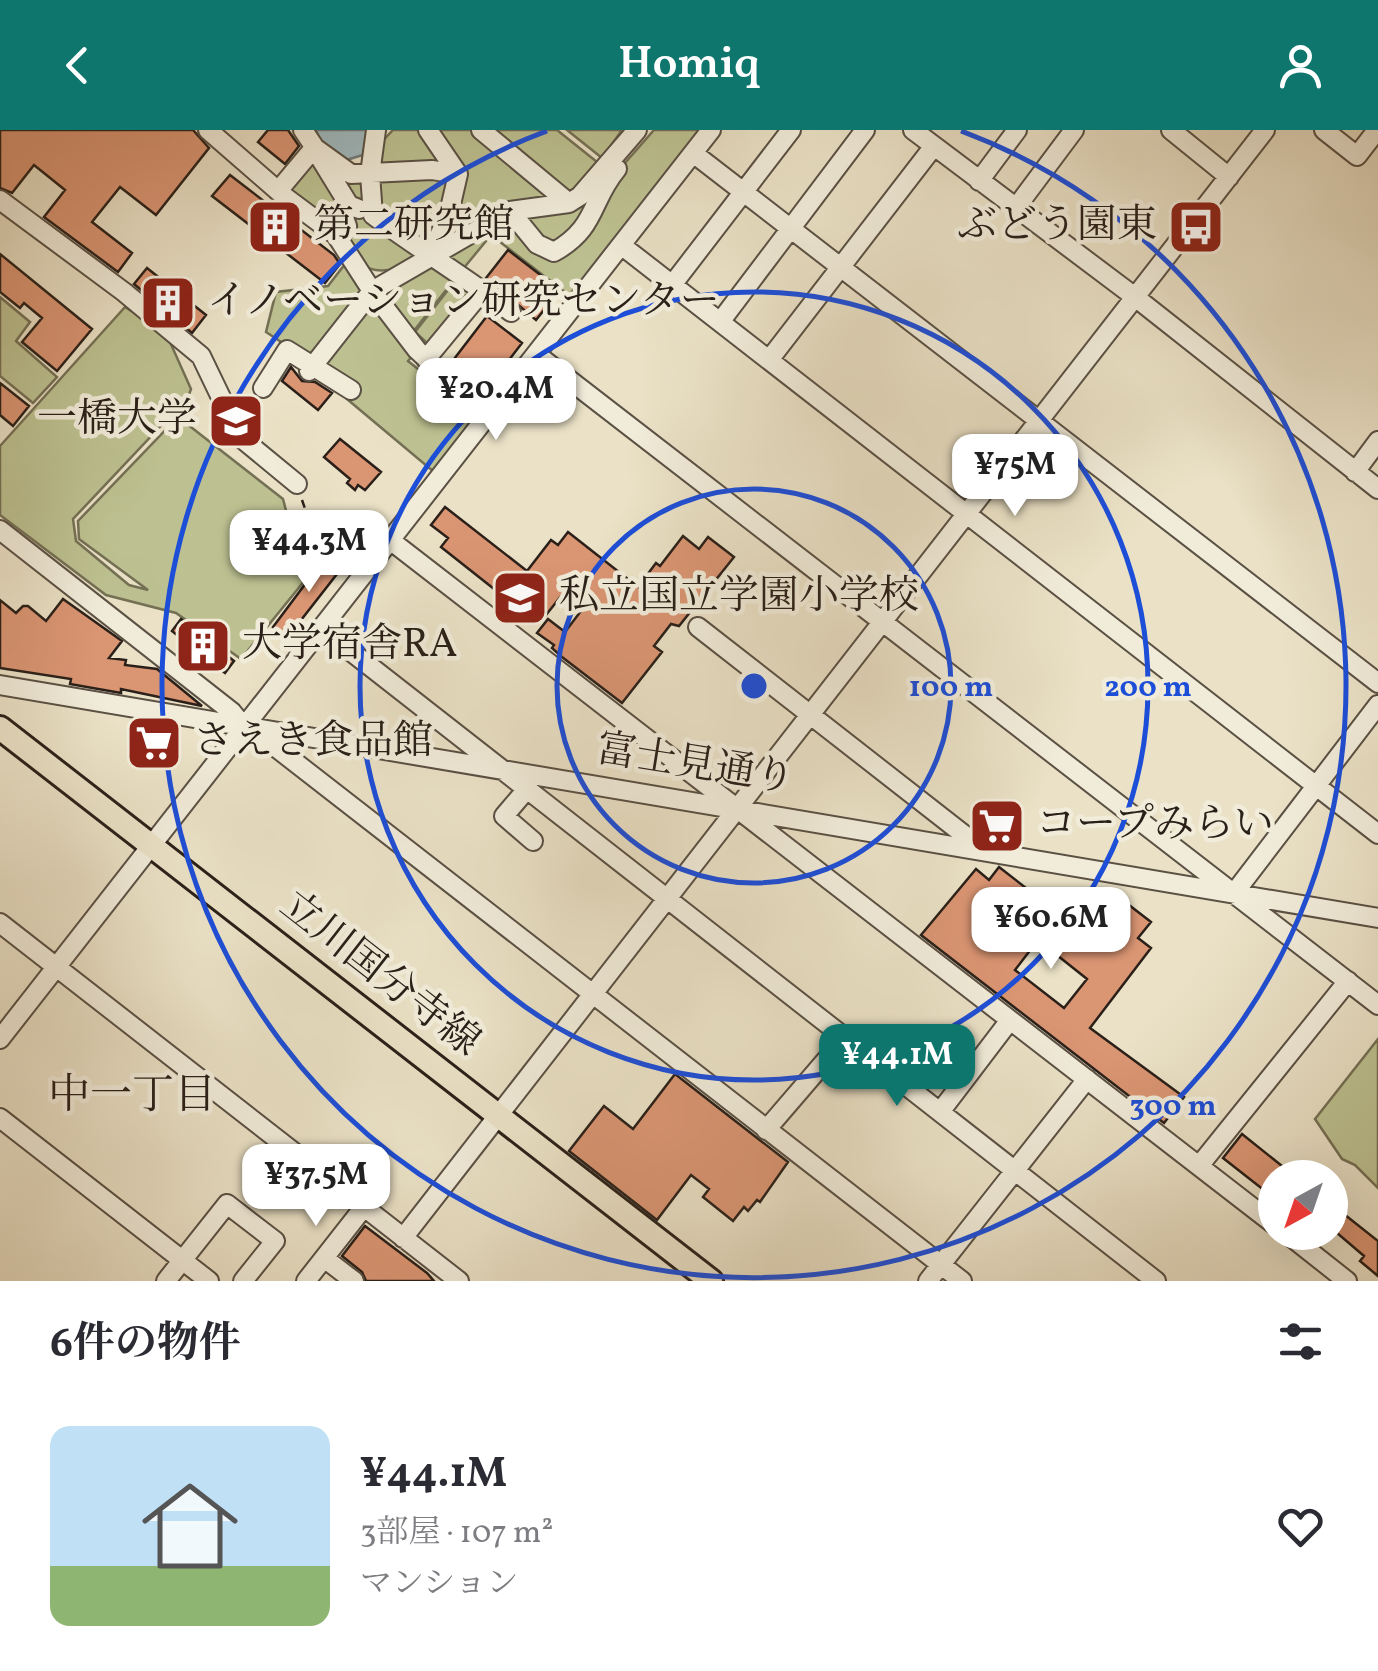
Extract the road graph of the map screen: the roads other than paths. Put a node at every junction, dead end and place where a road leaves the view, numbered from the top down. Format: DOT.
graph roads {
  1 [pos="208,130"];
  2 [pos="303,130"];
  3 [pos="391,130"];
  4 [pos="428,130"];
  5 [pos="481,130"];
  6 [pos="637,130"];
  7 [pos="649,130"];
  8 [pos="711,130"];
  9 [pos="791,130"];
  10 [pos="865,130"];
  11 [pos="913,130"];
  12 [pos="1016,130"];
  13 [pos="1074,130"];
  14 [pos="1170,130"];
  15 [pos="1265,130"];
  16 [pos="1324,130"];
  17 [pos="1377,130"];
  18 [pos="375,139"];
  19 [pos="934,146"];
  20 [pos="693,153"];
  21 [pos="370,174"];
  22 [pos="458,174"];
  23 [pos="1229,177"];
  24 [pos="979,181"];
  25 [pos="278,191"];
  26 [pos="743,192"];
  27 [pos="0,202"];
  28 [pos="569,202"];
  29 [pos="349,205"];
  30 [pos="1016,209"];
  31 [pos="510,212"];
  32 [pos="373,215"];
  33 [pos="790,229"];
  34 [pos="336,235"];
  35 [pos="621,245"];
  36 [pos="430,257"];
  37 [pos="840,267"];
  38 [pos="672,285"];
  39 [pos="483,290"];
  40 [pos="372,291"];
  41 [pos="1135,297"];
  42 [pos="511,312"];
  43 [pos="720,322"];
  44 [pos="166,333"];
  45 [pos="536,354"];
  46 [pos="426,359"];
  47 [pos="768,360"];
  48 [pos="311,369"];
  49 [pos="263,388"];
  50 [pos="350,390"];
  51 [pos="482,410"];
  52 [pos="1040,420"];
  53 [pos="1378,441"];
  54 [pos="1356,472"];
  55 [pos="297,484"];
  56 [pos="1378,489"];
  57 [pos="967,512"];
  58 [pos="0,530"];
  59 [pos="390,540"];
  60 [pos="884,621"];
  61 [pos="698,627"];
  62 [pos="321,628"];
  63 [pos="1378,683"];
  64 [pos="0,685"];
  65 [pos="1378,704"];
  66 [pos="810,715"];
  67 [pos="244,727"];
  68 [pos="0,728"];
  69 [pos="501,769"];
  70 [pos="1316,785"];
  71 [pos="526,789"];
  72 [pos="738,808"];
  73 [pos="1378,834"];
  74 [pos="533,841"];
  75 [pos="150,845"];
  76 [pos="983,850"];
  77 [pos="1235,892"];
  78 [pos="666,900"];
  79 [pos="1378,918"];
  80 [pos="0,923"];
  81 [pos="56,966"];
  82 [pos="1348,981"];
  83 [pos="592,994"];
  84 [pos="1378,1005"];
  85 [pos="1010,1020"];
  86 [pos="0,1038"];
  87 [pos="845,1038"];
  88 [pos="1086,1079"];
  89 [pos="940,1112"];
  90 [pos="498,1116"];
  91 [pos="0,1118"];
  92 [pos="766,1130"];
  93 [pos="1199,1166"];
  94 [pos="1015,1171"];
  95 [pos="364,1207"];
  96 [pos="1258,1212"];
  97 [pos="403,1238"];
  98 [pos="1308,1250"];
  99 [pos="324,1258"];
  100 [pos="183,1260"];
  101 [pos="941,1264"];
  102 [pos="709,1280"];
  103 [pos="166,1281"];
  104 [pos="209,1281"];
  105 [pos="243,1281"];
  106 [pos="306,1281"];
  107 [pos="354,1281"];
  108 [pos="459,1281"];
  109 [pos="928,1281"];
  110 [pos="962,1281"];
  111 [pos="1156,1281"];
  112 [pos="1348,1281"];
  1 -- 25 [label="street"];
  2 -- 21 [label="street"];
  3 -- 18 [label="street"];
  4 -- 22 [label="street"];
  5 -- 28 [label="street"];
  6 -- 28 [label="street"];
  7 -- 31 [label="street"];
  8 -- 20 [label="street"];
  9 -- 26 [label="street"];
  10 -- 33 [label="street"];
  11 -- 19 [label="street"];
  12 -- 24 [label="street"];
  13 -- 30 [label="street"];
  14 -- 23 [label="street"];
  15 -- 23 [label="street"];
  16 -- 17 [label="street"];
  18 -- 21 [label="street"];
  19 -- 24 [label="street"];
  19 -- 37 [label="street"];
  20 -- 26 [label="street"];
  20 -- 35 [label="street"];
  21 -- 22 [label="street"];
  21 -- 32 [label="street"];
  22 -- 36 [label="street"];
  23 -- 41 [label="street"];
  24 -- 30 [label="street"];
  25 -- 29 [label="street"];
  25 -- 34 [label="street"];
  26 -- 33 [label="street"];
  26 -- 38 [label="street"];
  27 -- 44 [label="street"];
  27 -- 55 [label="street"];
  28 -- 31 [label="street"];
  29 -- 32 [label="street"];
  29 -- 34 [label="street"];
  30 -- 41 [label="street"];
  31 -- 36 [label="street"];
  32 -- 36 [label="street"];
  33 -- 37 [label="street"];
  33 -- 43 [label="street"];
  34 -- 40 [label="street"];
  35 -- 38 [label="street"];
  35 -- 45 [label="street"];
  36 -- 39 [label="street"];
  36 -- 40 [label="street"];
  37 -- 47 [label="street"];
  37 -- 52 [label="street"];
  38 -- 43 [label="street"];
  39 -- 42 [label="street"];
  39 -- 46 [label="street"];
  40 -- 46 [label="street"];
  40 -- 48 [label="street"];
  41 -- 52 [label="street"];
  41 -- 54 [label="street"];
  43 -- 47 [label="street"];
  45 -- 59 [label="street"];
  45 -- 60 [label="street"];
  46 -- 51 [label="street"];
  47 -- 57 [label="street"];
  48 -- 49 [label="street"];
  48 -- 50 [label="street"];
  52 -- 57 [label="street"];
  52 -- 63 [label="street"];
  53 -- 54 [label="street"];
  54 -- 56 [label="street"];
  57 -- 60 [label="street"];
  57 -- 70 [label="street"];
  58 -- 67 [label="street"];
  59 -- 62 [label="street"];
  59 -- 72 [label="street"];
  60 -- 66 [label="street"];
  60 -- 77 [label="street"];
  61 -- 66 [label="street"];
  62 -- 67 [label="street"];
  62 -- 69 [label="street"];
  64 -- 67 [label="street, 富士見通り"];
  65 -- 70 [label="street"];
  66 -- 72 [label="street"];
  66 -- 76 [label="street"];
  67 -- 69 [label="street, 富士見通り"];
  67 -- 75 [label="street"];
  67 -- 83 [label="street"];
  68 -- 75 [label="main road, 立川国分寺線"];
  69 -- 71 [label="street"];
  69 -- 72 [label="street, 富士見通り"];
  70 -- 73 [label="street"];
  70 -- 77 [label="street"];
  71 -- 74 [label="street"];
  71 -- 78 [label="street"];
  72 -- 76 [label="street, 富士見通り"];
  72 -- 78 [label="street"];
  72 -- 85 [label="street"];
  75 -- 81 [label="street"];
  75 -- 90 [label="main road, 立川国分寺線"];
  76 -- 77 [label="street, 富士見通り"];
  77 -- 79 [label="street, 富士見通り"];
  77 -- 82 [label="street"];
  78 -- 83 [label="street"];
  78 -- 87 [label="street"];
  80 -- 81 [label="street"];
  81 -- 86 [label="street"];
  81 -- 95 [label="street"];
  82 -- 84 [label="street"];
  82 -- 93 [label="street"];
  83 -- 90 [label="street"];
  83 -- 92 [label="street"];
  85 -- 88 [label="street"];
  85 -- 89 [label="street"];
  87 -- 89 [label="street"];
  87 -- 92 [label="street"];
  88 -- 93 [label="street"];
  88 -- 94 [label="street"];
  89 -- 94 [label="street"];
  90 -- 97 [label="street"];
  90 -- 102 [label="main road, 立川国分寺線"];
  91 -- 100 [label="street"];
  92 -- 101 [label="street"];
  93 -- 96 [label="street"];
  94 -- 101 [label="street"];
  94 -- 111 [label="street"];
  95 -- 97 [label="street"];
  95 -- 99 [label="street"];
  97 -- 108 [label="street"];
  98 -- 112 [label="street"];
  99 -- 106 [label="street"];
  99 -- 107 [label="street"];
  100 -- 103 [label="street"];
  100 -- 104 [label="street"];
  100 -- 105 [label="street"];
  101 -- 109 [label="street"];
  101 -- 110 [label="street"];
}
